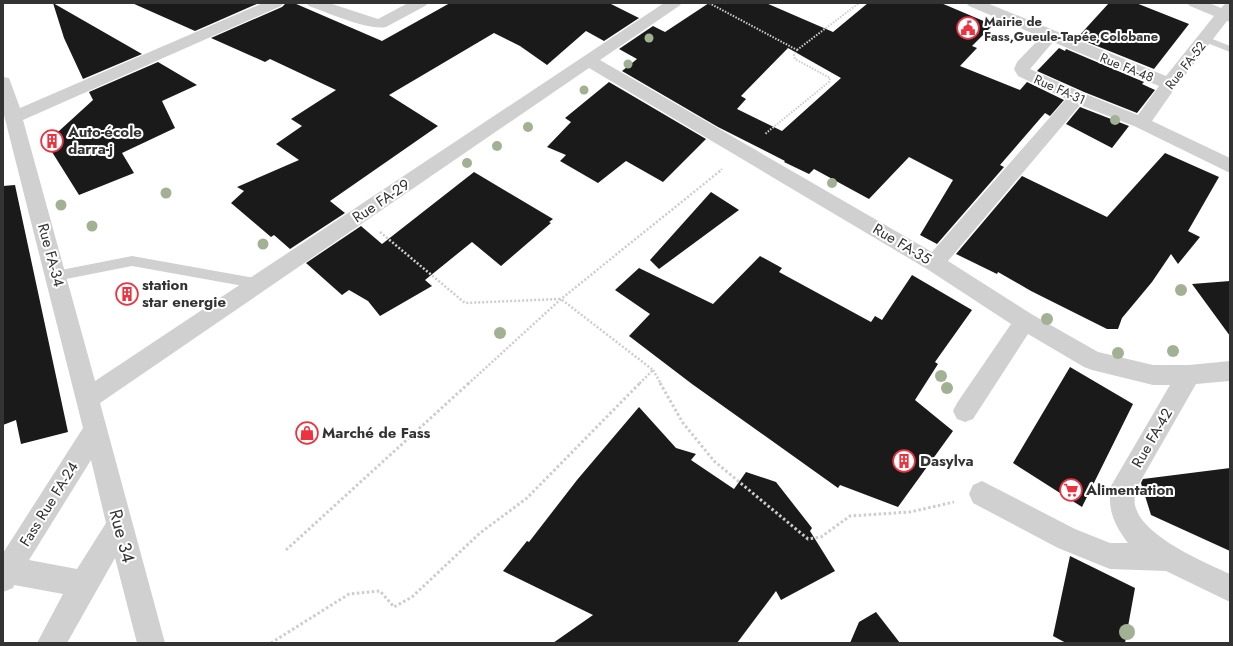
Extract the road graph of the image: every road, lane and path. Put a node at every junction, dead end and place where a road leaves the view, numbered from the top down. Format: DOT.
graph roads {
  1 [pos="276,3"];
  2 [pos="314,3"];
  3 [pos="420,3"];
  4 [pos="674,3"];
  5 [pos="709,3"];
  6 [pos="859,3"];
  7 [pos="974,3"];
  8 [pos="1195,3"];
  9 [pos="1228,13"];
  10 [pos="1050,36"];
  11 [pos="1205,39"];
  12 [pos="1230,48"];
  13 [pos="797,50"];
  14 [pos="589,61"];
  15 [pos="3,82"];
  16 [pos="1169,84"];
  17 [pos="1077,97"];
  18 [pos="14,117"];
  19 [pos="1140,122"];
  20 [pos="744,151"];
  21 [pos="1230,166"];
  22 [pos="360,215"];
  23 [pos="934,264"];
  24 [pos="56,276"];
  25 [pos="260,284"];
  26 [pos="561,299"];
  27 [pos="1025,321"];
  28 [pos="653,370"];
  29 [pos="1230,371"];
  30 [pos="1189,375"];
  31 [pos="88,398"];
  32 [pos="964,411"];
  33 [pos="96,429"];
  34 [pos="982,494"];
  35 [pos="119,526"];
  36 [pos="286,550"];
  37 [pos="1169,558"];
  38 [pos="5,573"];
  39 [pos="84,584"];
  40 [pos="1230,588"];
  41 [pos="51,643"];
  42 [pos="151,643"];
  43 [pos="271,643"];
  1 -- 18 [label="street"];
  2 -- 3 [label="street"];
  4 -- 14 [label="street, Rue FA-29"];
  5 -- 13 [label="path"];
  6 -- 13 [label="path"];
  7 -- 10 [label="street, Rue FA-48"];
  8 -- 9 [label="street"];
  9 -- 11 [label="street, Rue FA-52"];
  10 -- 16 [label="street, Rue FA-48"];
  10 -- 17 [label="street, Rue FA-31"];
  11 -- 12 [label="lane"];
  11 -- 16 [label="street, Rue FA-52"];
  13 -- 20 [label="path"];
  14 -- 20 [label="street, Rue FA-35"];
  14 -- 22 [label="street, Rue FA-29"];
  15 -- 18 [label="street, Rue FA-34"];
  16 -- 19 [label="street, Rue FA-52"];
  17 -- 19 [label="street, Rue FA-31"];
  17 -- 23 [label="street"];
  18 -- 24 [label="street, Rue FA-34"];
  19 -- 21 [label="street, Rue FA-31"];
  20 -- 23 [label="street, Rue FA-35"];
  20 -- 26 [label="path"];
  22 -- 25 [label="street, Rue FA-29"];
  22 -- 26 [label="path"];
  23 -- 27 [label="street, Rue FA-35"];
  24 -- 25 [label="lane"];
  24 -- 31 [label="street, Rue FA-34"];
  25 -- 31 [label="street, Rue FA-29"];
  26 -- 28 [label="path"];
  26 -- 36 [label="path"];
  27 -- 30 [label="street, Rue FA-35"];
  27 -- 32 [label="street"];
  28 -- 34 [label="path"];
  28 -- 43 [label="path"];
  29 -- 30 [label="street, Rue FA-35"];
  30 -- 37 [label="street, Rue FA-42"];
  31 -- 33 [label="street, Rue FA-34"];
  33 -- 35 [label="street, Rue 34"];
  33 -- 38 [label="street, Fass Rue FA-24"];
  34 -- 37 [label="street"];
  35 -- 39 [label="street"];
  35 -- 42 [label="street, Rue 34"];
  37 -- 40 [label="street, Rue FA-42"];
  38 -- 39 [label="street"];
  39 -- 41 [label="street"];
}
